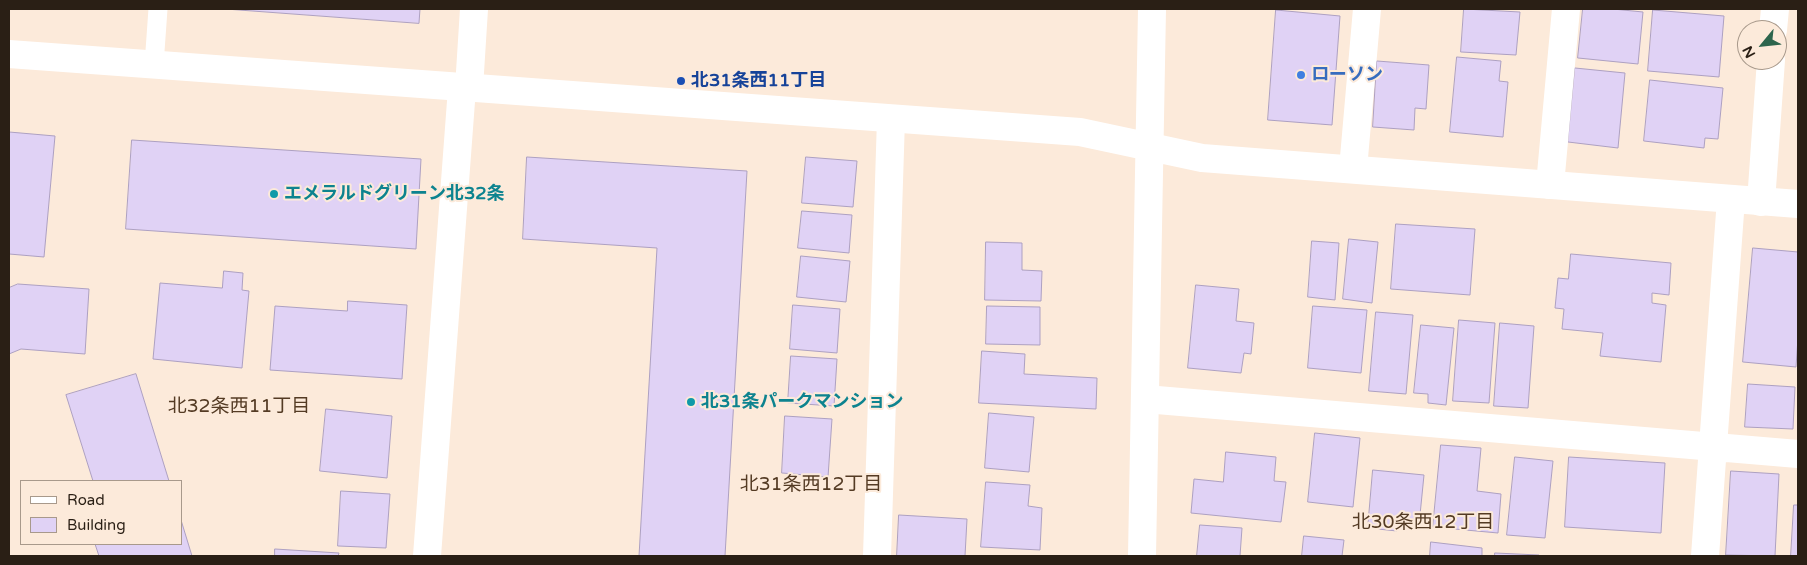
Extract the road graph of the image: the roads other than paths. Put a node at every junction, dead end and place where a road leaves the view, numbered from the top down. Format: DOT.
graph roads {
  1 [pos="158,9"];
  2 [pos="474,9"];
  3 [pos="1152,9"];
  4 [pos="1367,9"];
  5 [pos="1566,9"];
  6 [pos="9,54"];
  7 [pos="154,64"];
  8 [pos="1770,70"];
  9 [pos="465,88"];
  10 [pos="891,119"];
  11 [pos="1151,146"];
  12 [pos="1353,169"];
  13 [pos="1550,185"];
  14 [pos="1731,199"];
  15 [pos="1761,202"];
  16 [pos="1798,204"];
  17 [pos="1145,399"];
  18 [pos="1713,447"];
  19 [pos="1798,454"];
  20 [pos="427,556"];
  21 [pos="877,556"];
  22 [pos="1142,556"];
  23 [pos="1705,556"];
  1 -- 7 [label="lane"];
  2 -- 9 [label="street"];
  3 -- 11 [label="street"];
  4 -- 12 [label="street"];
  5 -- 13 [label="street"];
  6 -- 7 [label="street"];
  7 -- 9 [label="street"];
  8 -- 15 [label="street"];
  9 -- 10 [label="street"];
  9 -- 20 [label="street"];
  10 -- 11 [label="street"];
  10 -- 21 [label="street"];
  11 -- 12 [label="street"];
  11 -- 17 [label="street"];
  12 -- 13 [label="street"];
  13 -- 14 [label="street"];
  14 -- 15 [label="street"];
  14 -- 18 [label="street"];
  15 -- 16 [label="street"];
  17 -- 18 [label="street"];
  17 -- 22 [label="street"];
  18 -- 19 [label="street"];
  18 -- 23 [label="street"];
}
